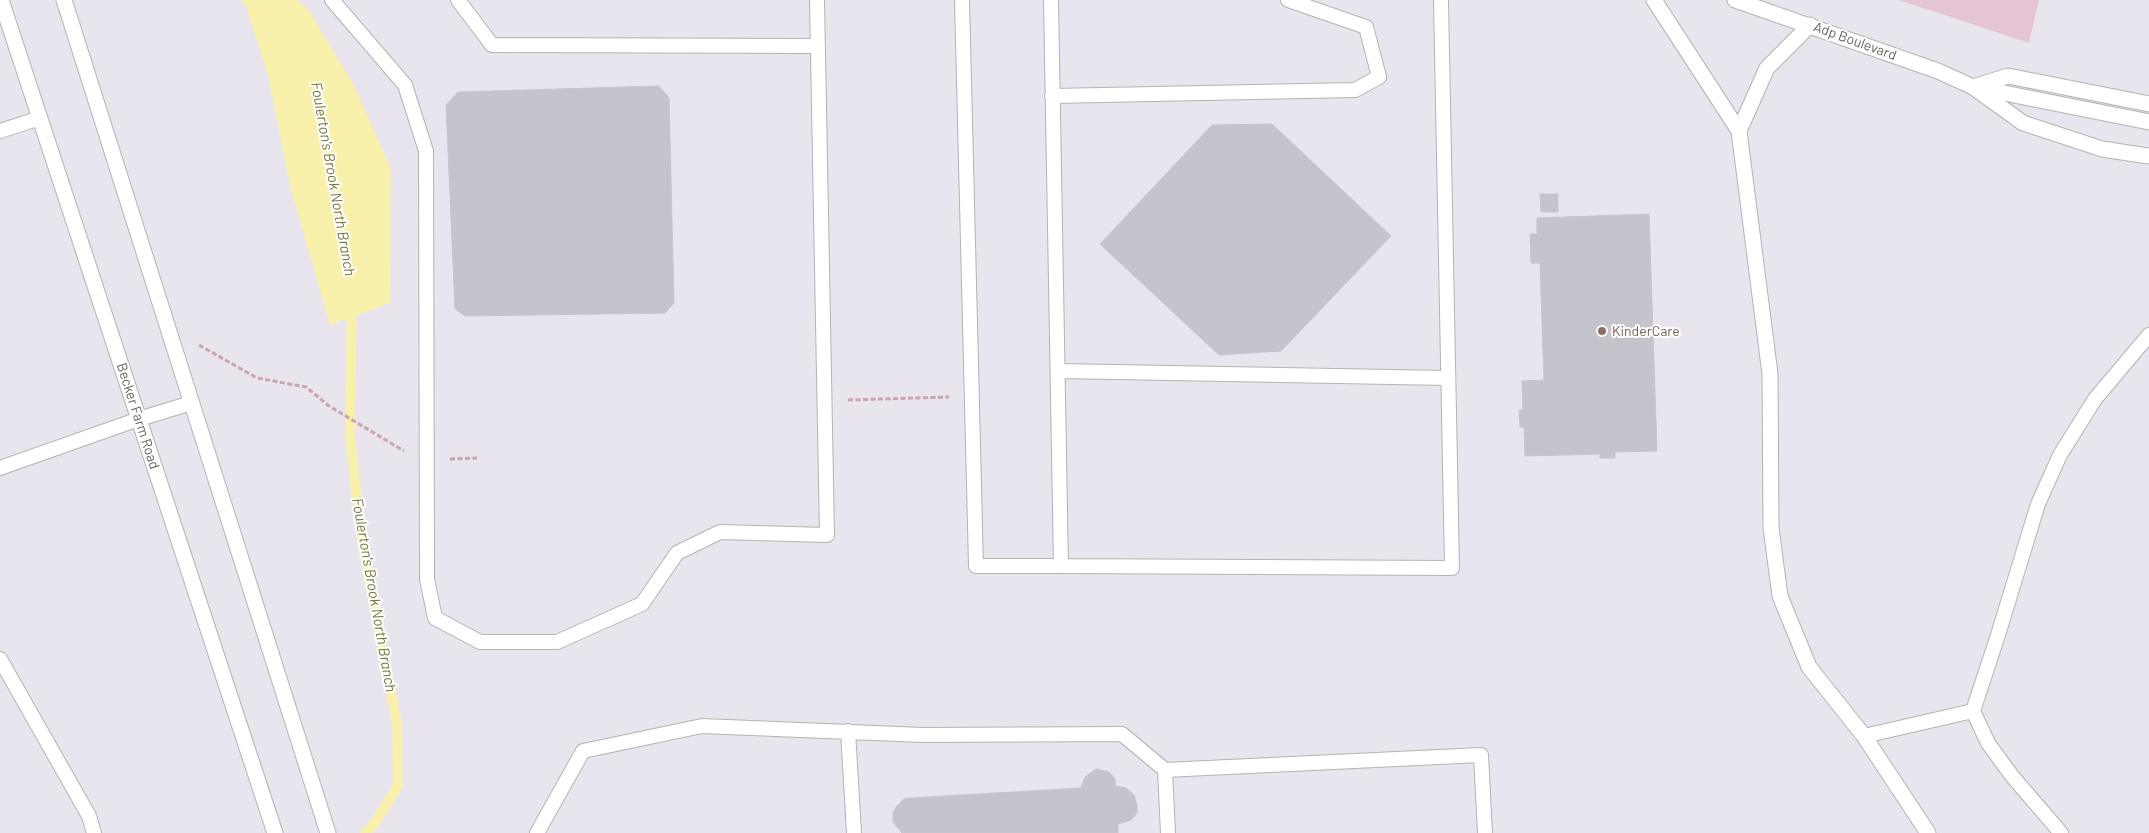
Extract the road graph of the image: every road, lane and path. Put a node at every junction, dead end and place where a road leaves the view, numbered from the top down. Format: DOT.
graph roads {
  1 [pos="1,0"];
  2 [pos="64,0"];
  3 [pos="332,0"];
  4 [pos="458,0"];
  5 [pos="817,0"];
  6 [pos="962,0"];
  7 [pos="1051,0"];
  8 [pos="1288,0"];
  9 [pos="1441,0"];
  10 [pos="1654,0"];
  11 [pos="1735,0"];
  12 [pos="1810,25"];
  13 [pos="818,46"];
  14 [pos="1973,87"];
  15 [pos="1052,96"];
  16 [pos="2149,104"];
  17 [pos="40,118"];
  18 [pos="2149,122"];
  19 [pos="0,131"];
  20 [pos="1739,131"];
  21 [pos="2149,156"];
  22 [pos="2149,335"];
  23 [pos="198,345"];
  24 [pos="1058,371"];
  25 [pos="1448,378"];
  26 [pos="972,397"];
  27 [pos="824,401"];
  28 [pos="191,403"];
  29 [pos="139,418"];
  30 [pos="409,454"];
  31 [pos="477,458"];
  32 [pos="444,460"];
  33 [pos="0,468"];
  34 [pos="1061,566"];
  35 [pos="0,659"];
  36 [pos="1973,711"];
  37 [pos="848,732"];
  38 [pos="1864,736"];
  39 [pos="1165,770"];
  40 [pos="94,833"];
  41 [pos="275,833"];
  42 [pos="328,833"];
  43 [pos="537,833"];
  44 [pos="854,833"];
  45 [pos="1168,833"];
  46 [pos="1485,833"];
  47 [pos="1928,833"];
  48 [pos="2061,833"];
  1 -- 17 [label="street, Becker Farm Road"];
  2 -- 28 [label="street"];
  3 -- 27 [label="lane"];
  4 -- 13 [label="lane"];
  5 -- 13 [label="lane"];
  6 -- 26 [label="lane"];
  7 -- 15 [label="lane"];
  8 -- 15 [label="lane"];
  9 -- 25 [label="lane"];
  10 -- 20 [label="street"];
  11 -- 12 [label="street, Adp Boulevard"];
  12 -- 14 [label="street, Adp Boulevard"];
  12 -- 20 [label="street"];
  13 -- 27 [label="lane"];
  14 -- 16 [label="street"];
  14 -- 18 [label="street, Adp Boulevard"];
  14 -- 21 [label="street, Adp Boulevard"];
  15 -- 24 [label="lane"];
  17 -- 19 [label="lane"];
  17 -- 29 [label="street, Becker Farm Road"];
  20 -- 38 [label="street"];
  22 -- 36 [label="lane"];
  23 -- 30 [label="path"];
  24 -- 25 [label="lane"];
  24 -- 34 [label="lane"];
  25 -- 34 [label="lane"];
  26 -- 27 [label="path"];
  26 -- 34 [label="lane"];
  28 -- 29 [label="lane"];
  28 -- 42 [label="street"];
  29 -- 33 [label="lane"];
  29 -- 41 [label="street, Becker Farm Road"];
  31 -- 32 [label="path"];
  35 -- 40 [label="lane"];
  36 -- 38 [label="lane"];
  36 -- 48 [label="lane"];
  37 -- 39 [label="lane"];
  37 -- 43 [label="lane"];
  37 -- 44 [label="lane"];
  38 -- 47 [label="street"];
  39 -- 45 [label="lane"];
  39 -- 46 [label="lane"];
}
